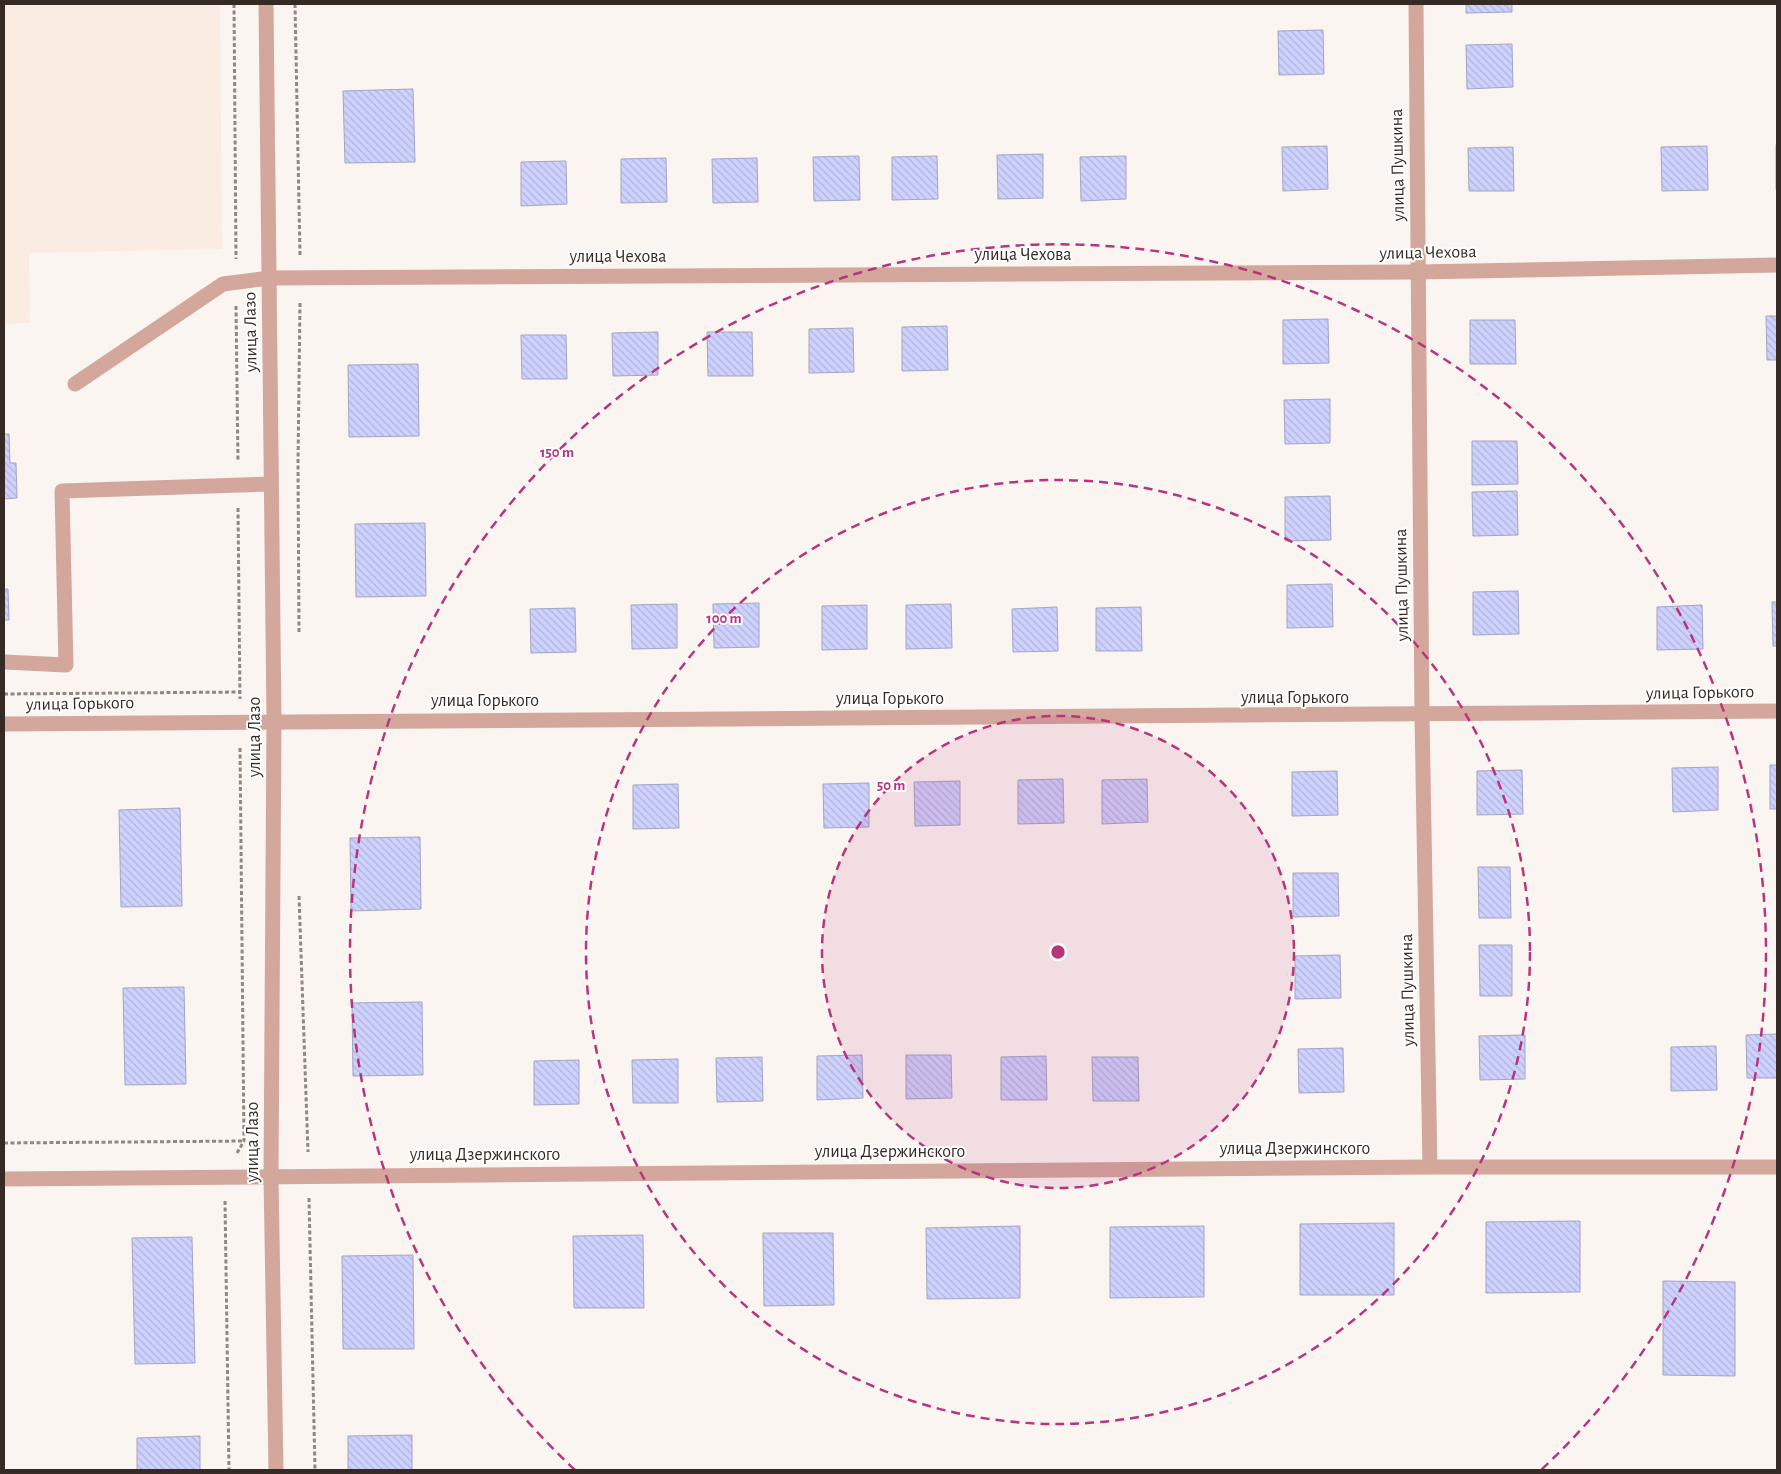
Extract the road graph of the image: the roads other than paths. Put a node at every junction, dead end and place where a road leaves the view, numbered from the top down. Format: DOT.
graph roads {
  1 [pos="266,4"];
  2 [pos="1416,4"];
  3 [pos="1777,265"];
  4 [pos="1418,272"];
  5 [pos="269,278"];
  6 [pos="75,384"];
  7 [pos="271,484"];
  8 [pos="4,662"];
  9 [pos="1777,711"];
  10 [pos="1422,716"];
  11 [pos="274,720"];
  12 [pos="4,724"];
  13 [pos="1430,1166"];
  14 [pos="1777,1167"];
  15 [pos="271,1176"];
  16 [pos="4,1179"];
  17 [pos="276,1470"];
  1 -- 5 [label="street, улица Лазо"];
  2 -- 4 [label="street, улица Пушкина"];
  3 -- 4 [label="street, улица Чехова"];
  4 -- 5 [label="street, улица Чехова"];
  4 -- 10 [label="street, улица Пушкина"];
  5 -- 6 [label="street, улица Чехова"];
  5 -- 7 [label="street, улица Лазо"];
  7 -- 8 [label="street"];
  7 -- 11 [label="street, улица Лазо"];
  9 -- 10 [label="street, улица Горького"];
  10 -- 11 [label="street, улица Горького"];
  10 -- 13 [label="street, улица Пушкина"];
  11 -- 12 [label="street, улица Горького"];
  11 -- 15 [label="street, улица Лазо"];
  13 -- 14 [label="street, улица Дзержинского"];
  13 -- 15 [label="street, улица Дзержинского"];
  15 -- 16 [label="street, улица Дзержинского"];
  15 -- 17 [label="street, улица Лазо"];
}
